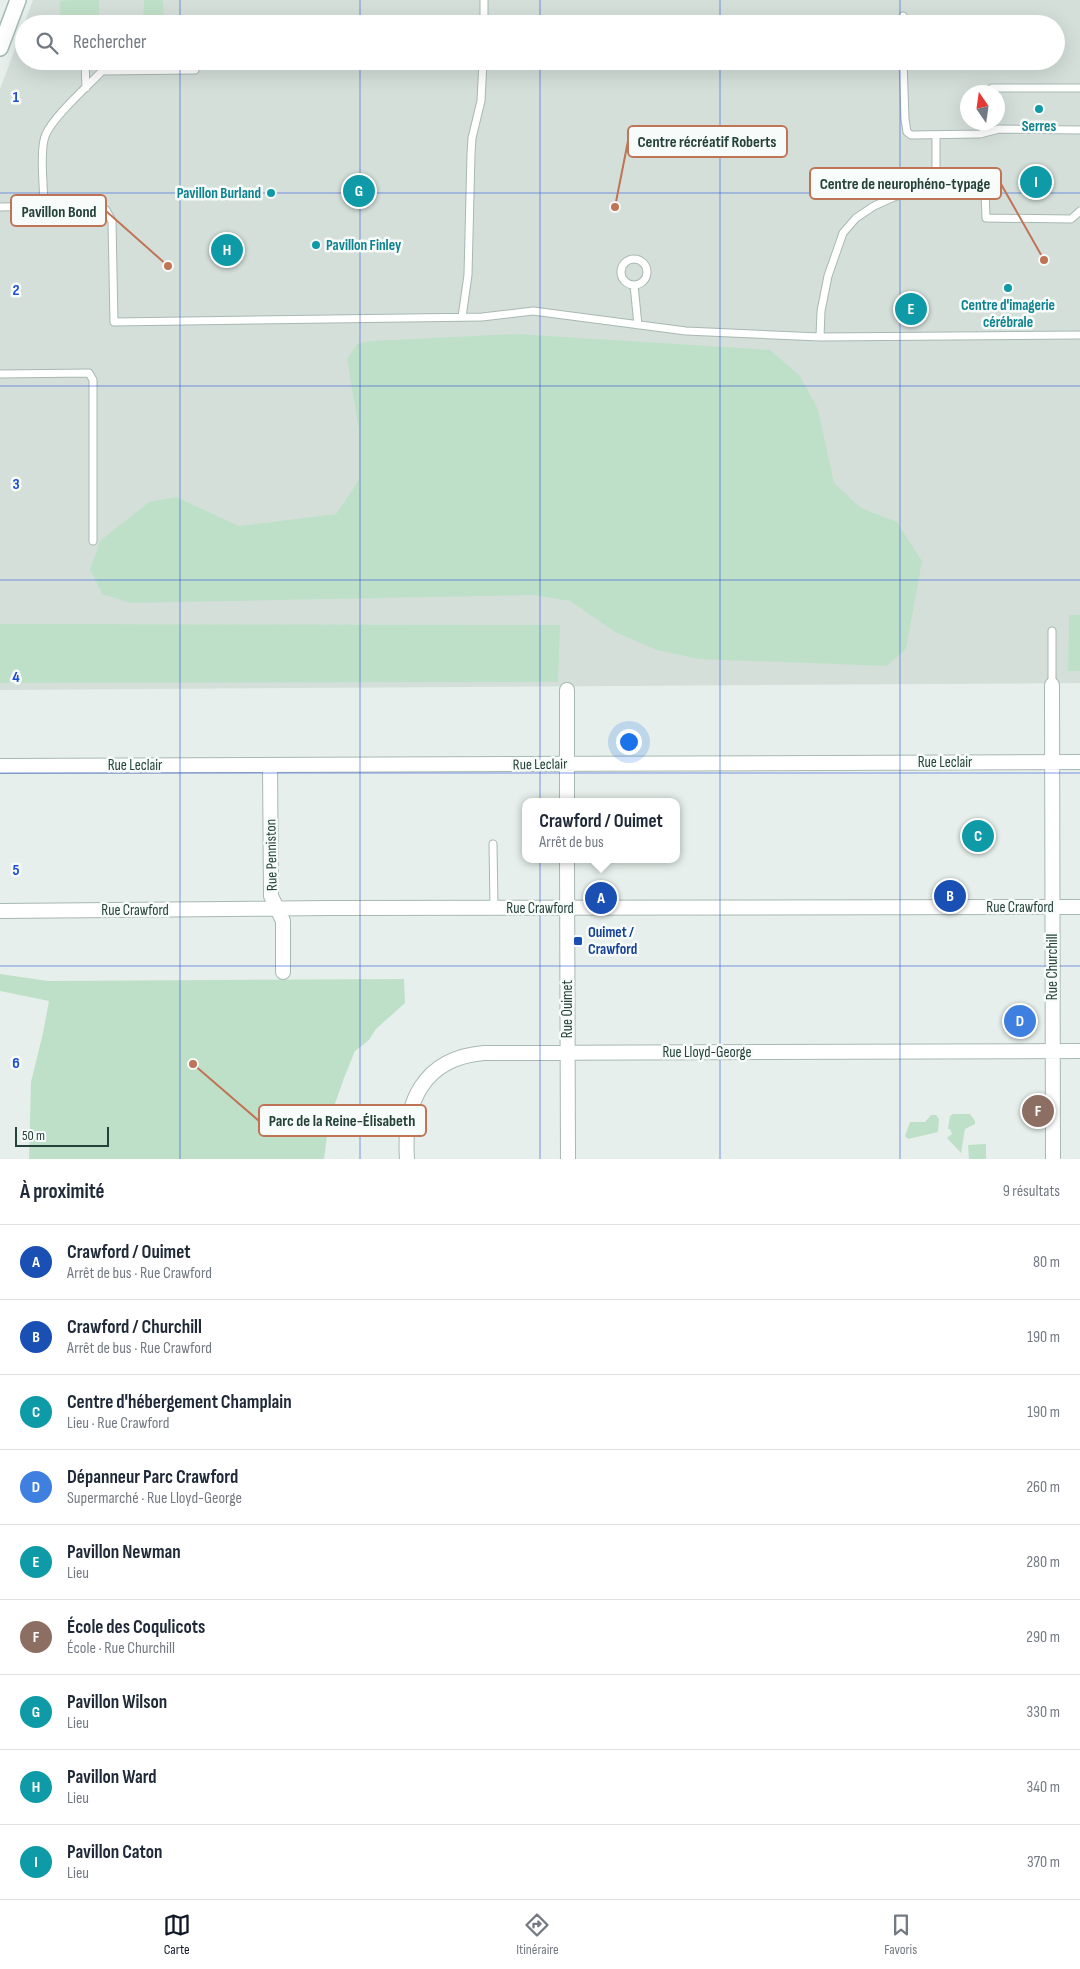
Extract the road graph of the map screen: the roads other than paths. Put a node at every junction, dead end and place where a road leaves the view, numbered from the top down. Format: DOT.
graph roads {
  1 [pos="18,0"];
  2 [pos="484,0"];
  3 [pos="484,15"];
  4 [pos="0,48"];
  5 [pos="85,70"];
  6 [pos="195,70"];
  7 [pos="483,70"];
  8 [pos="903,70"];
  9 [pos="102,71"];
  10 [pos="86,88"];
  11 [pos="1005,88"];
  12 [pos="1080,88"];
  13 [pos="1080,130"];
  14 [pos="990,132"];
  15 [pos="936,136"];
  16 [pos="936,179"];
  17 [pos="44,206"];
  18 [pos="0,208"];
  19 [pos="1080,211"];
  20 [pos="634,285"];
  21 [pos="462,317"];
  22 [pos="638,325"];
  23 [pos="1080,336"];
  24 [pos="820,337"];
  25 [pos="0,374"];
  26 [pos="93,540"];
  27 [pos="1052,631"];
  28 [pos="1052,685"];
  29 [pos="566,690"];
  30 [pos="1053,762"];
  31 [pos="1080,762"];
  32 [pos="567,764"];
  33 [pos="270,765"];
  34 [pos="0,766"];
  35 [pos="567,798"];
  36 [pos="493,844"];
  37 [pos="567,863"];
  38 [pos="1052,906"];
  39 [pos="1080,906"];
  40 [pos="494,908"];
  41 [pos="277,909"];
  42 [pos="568,909"];
  43 [pos="0,911"];
  44 [pos="283,972"];
  45 [pos="1052,1051"];
  46 [pos="1080,1051"];
  47 [pos="567,1053"];
  48 [pos="407,1159"];
  49 [pos="568,1159"];
  50 [pos="1053,1159"];
  1 -- 4 [label="main road"];
  2 -- 3 [label="lane"];
  5 -- 10 [label="lane"];
  6 -- 9 [label="lane"];
  7 -- 21 [label="lane"];
  8 -- 15 [label="lane"];
  9 -- 10 [label="lane"];
  10 -- 17 [label="lane"];
  11 -- 12 [label="lane"];
  13 -- 14 [label="lane"];
  14 -- 15 [label="lane"];
  15 -- 16 [label="lane"];
  16 -- 19 [label="lane"];
  16 -- 24 [label="lane"];
  17 -- 18 [label="lane"];
  17 -- 21 [label="lane"];
  20 -- 22 [label="lane"];
  21 -- 22 [label="lane"];
  22 -- 24 [label="lane"];
  23 -- 24 [label="lane"];
  25 -- 26 [label="lane"];
  27 -- 28 [label="lane"];
  28 -- 30 [label="street, Rue Churchill"];
  29 -- 32 [label="street"];
  30 -- 31 [label="street, Rue Leclair"];
  30 -- 32 [label="street, Rue Leclair"];
  30 -- 38 [label="street, Rue Churchill"];
  32 -- 33 [label="street, Rue Leclair"];
  32 -- 35 [label="street"];
  33 -- 34 [label="street, Rue Leclair"];
  33 -- 41 [label="street, Rue Penniston"];
  36 -- 40 [label="lane"];
  37 -- 42 [label="street, Rue Ouimet"];
  38 -- 39 [label="street, Rue Crawford"];
  38 -- 42 [label="street, Rue Crawford"];
  38 -- 45 [label="street, Rue Churchill"];
  40 -- 41 [label="street, Rue Crawford"];
  40 -- 42 [label="street, Rue Crawford"];
  41 -- 43 [label="street, Rue Crawford"];
  41 -- 44 [label="street, Rue Penniston"];
  42 -- 47 [label="street, Rue Ouimet"];
  45 -- 46 [label="street, Rue Lloyd-George"];
  45 -- 47 [label="street, Rue Lloyd-George"];
  45 -- 50 [label="street, Rue Churchill"];
  47 -- 48 [label="street, Rue Lloyd-George"];
  47 -- 49 [label="street, Rue Ouimet"];
}
